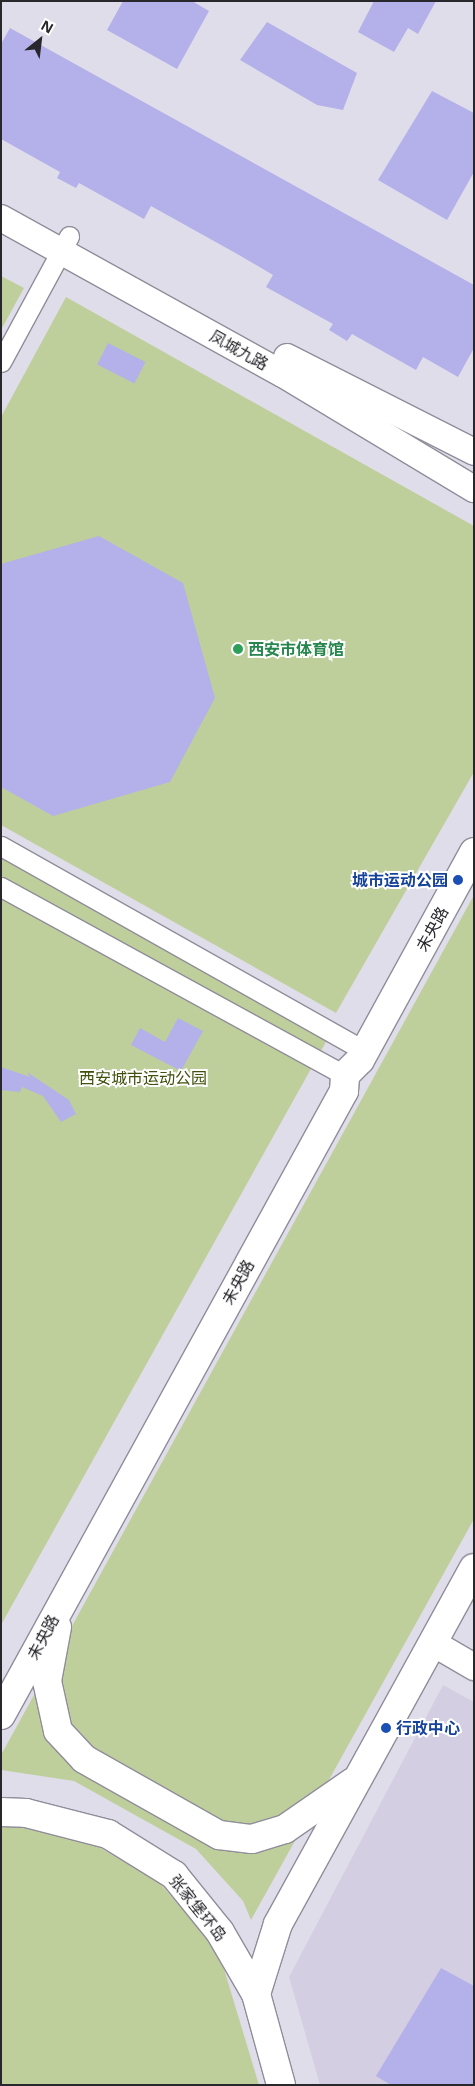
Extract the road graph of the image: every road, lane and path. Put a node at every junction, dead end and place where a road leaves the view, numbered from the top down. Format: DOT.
graph roads {
  1 [pos="1,198"];
  2 [pos="1,218"];
  3 [pos="65,244"];
  4 [pos="1,362"];
  5 [pos="474,452"];
  6 [pos="474,489"];
  7 [pos="1,846"];
  8 [pos="474,852"];
  9 [pos="1,887"];
  10 [pos="365,1052"];
  11 [pos="345,1075"];
  12 [pos="474,1568"];
  13 [pos="61,1603"];
  14 [pos="433,1643"];
  15 [pos="474,1667"];
  16 [pos="1,1715"];
  17 [pos="358,1779"];
  18 [pos="1,1812"];
  19 [pos="256,1994"];
  20 [pos="281,2085"];
  1 -- 3 [label="street, 凤城九路"];
  2 -- 3 [label="street, 凤城九路"];
  3 -- 4 [label="street"];
  3 -- 5 [label="street, 凤城九路"];
  3 -- 6 [label="street, 凤城九路"];
  7 -- 10 [label="street"];
  8 -- 10 [label="main road, 未央路"];
  9 -- 11 [label="street"];
  10 -- 11 [label="main road, 未央路"];
  11 -- 13 [label="main road, 未央路"];
  12 -- 14 [label="main road"];
  13 -- 16 [label="main road, 未央路"];
  13 -- 17 [label="main road"];
  14 -- 15 [label="street"];
  14 -- 17 [label="main road"];
  17 -- 19 [label="main road"];
  18 -- 19 [label="main road, 张家堡环岛"];
  19 -- 20 [label="main road, 张家堡环岛"];
}
